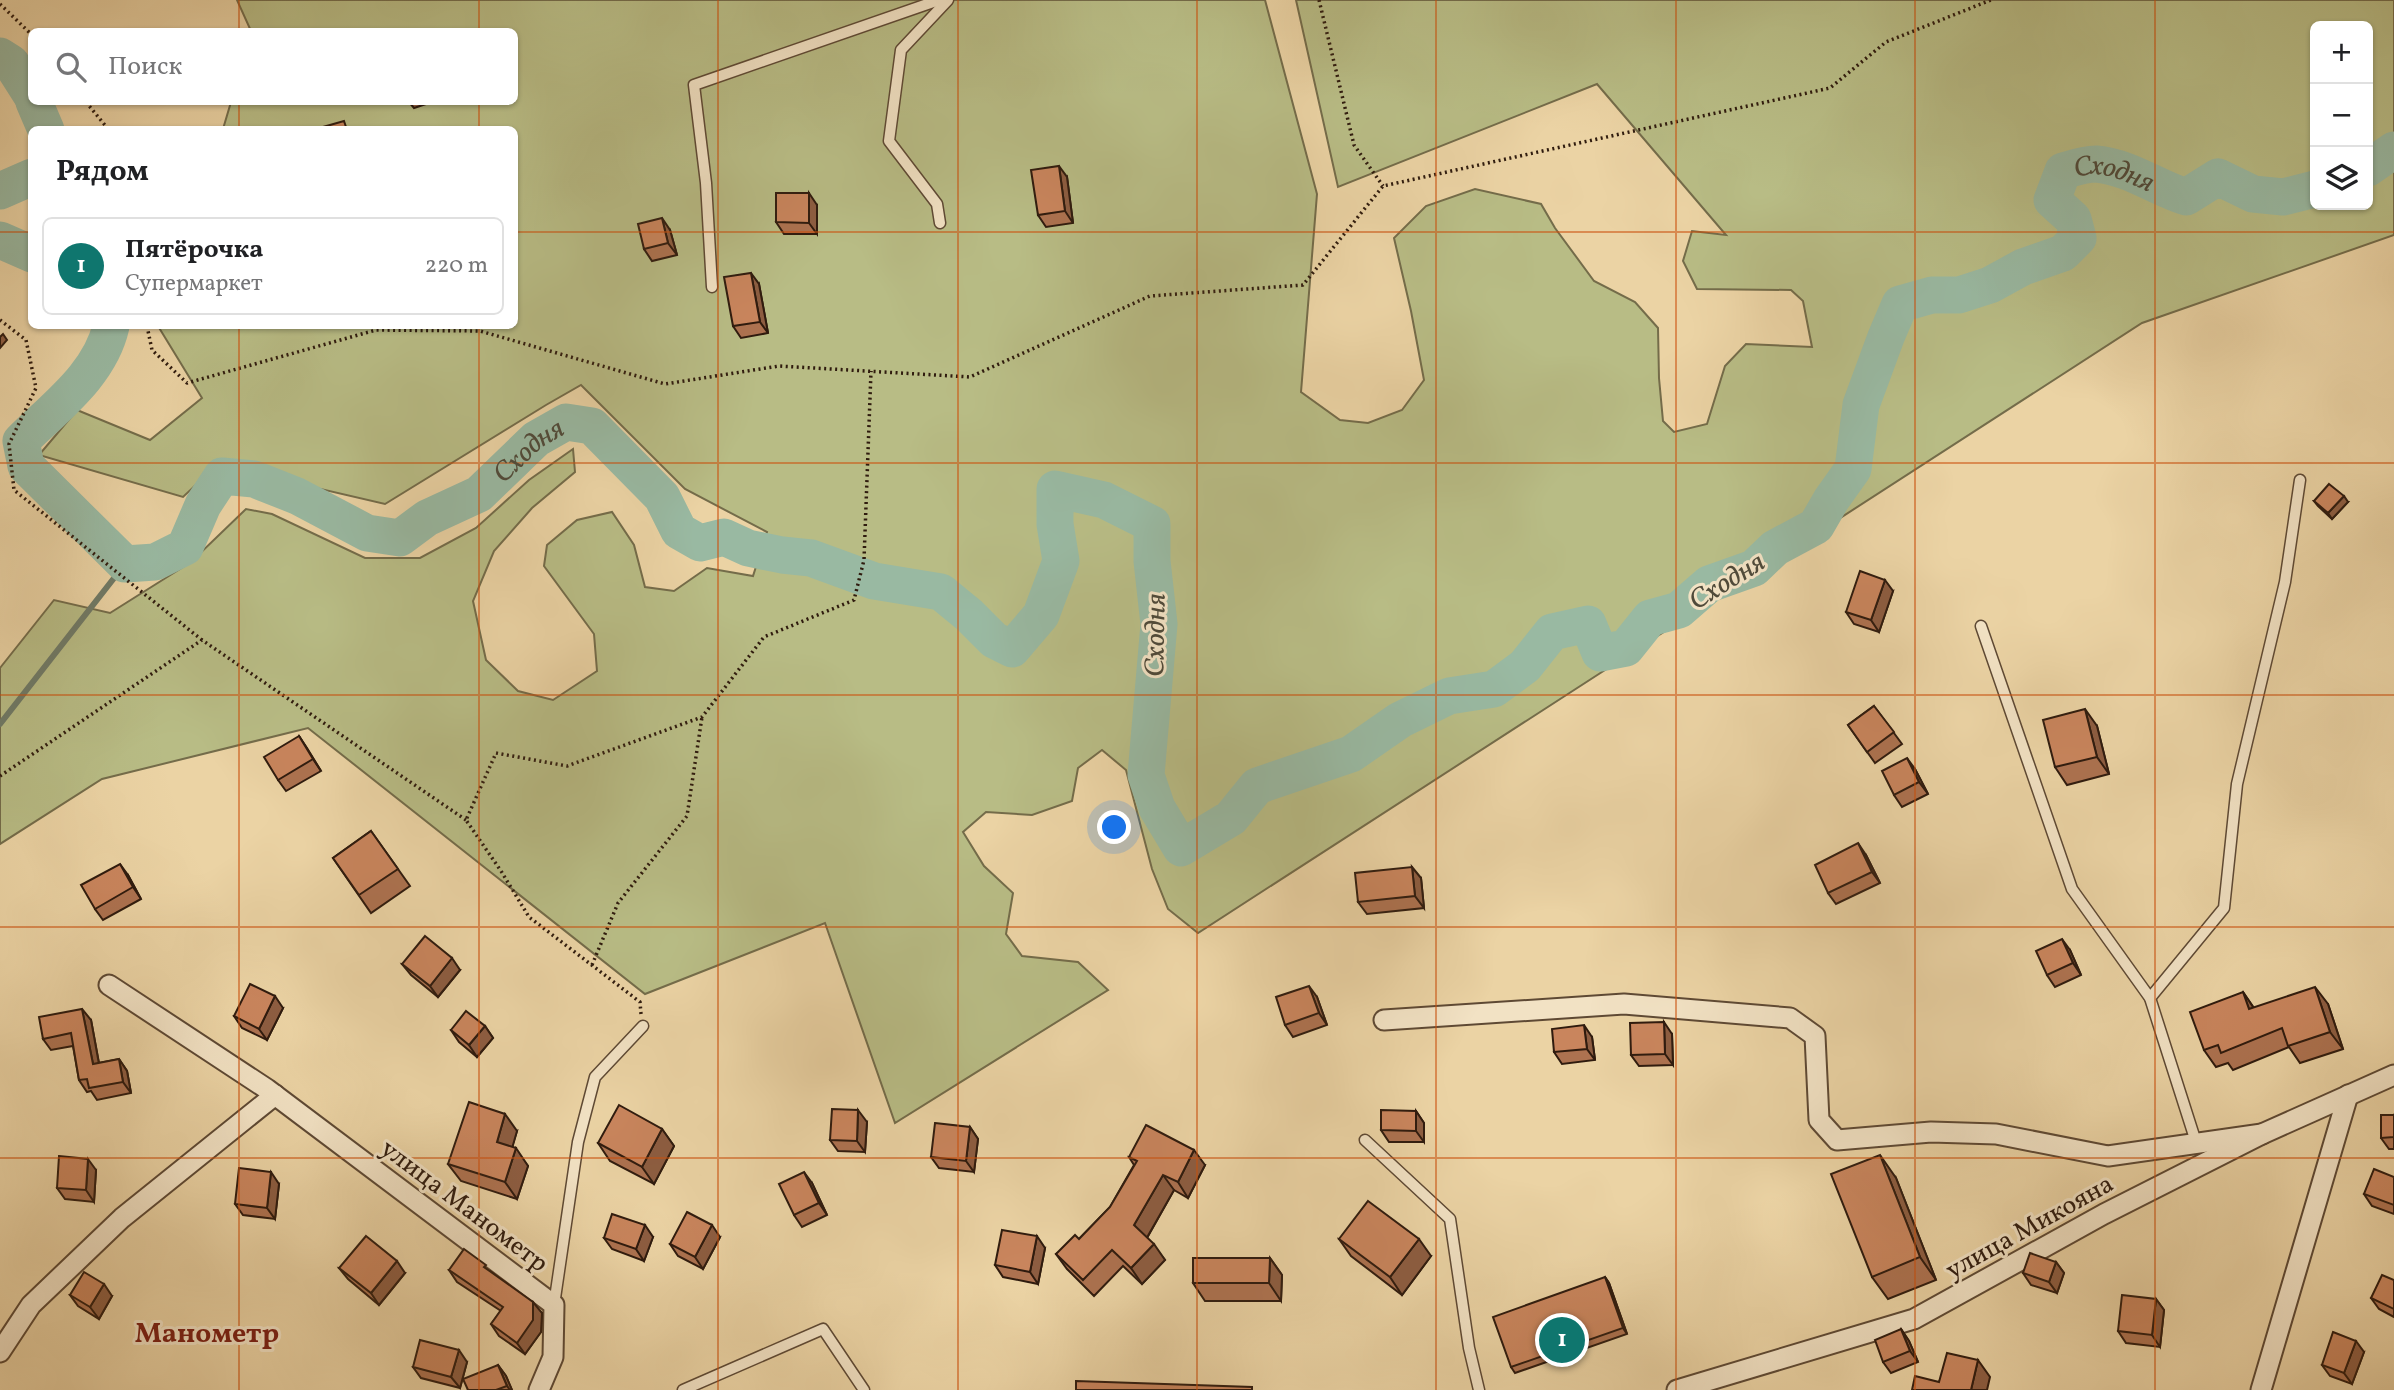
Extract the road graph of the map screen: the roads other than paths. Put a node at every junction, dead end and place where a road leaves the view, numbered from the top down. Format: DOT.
graph roads {
  1 [pos="939,0"];
  2 [pos="948,0"];
  3 [pos="940,223"];
  4 [pos="712,287"];
  5 [pos="2300,480"];
  6 [pos="1980,625"];
  7 [pos="109,985"];
  8 [pos="2150,998"];
  9 [pos="1384,1020"];
  10 [pos="643,1026"];
  11 [pos="2394,1075"];
  12 [pos="275,1095"];
  13 [pos="2348,1095"];
  14 [pos="2262,1134"];
  15 [pos="1366,1140"];
  16 [pos="2196,1142"];
  17 [pos="554,1305"];
  18 [pos="0,1352"];
  19 [pos="539,1390"];
  20 [pos="683,1390"];
  21 [pos="864,1390"];
  22 [pos="1479,1390"];
  23 [pos="1677,1390"];
  24 [pos="2261,1390"];
  1 -- 4 [label="lane"];
  2 -- 3 [label="lane"];
  5 -- 8 [label="lane"];
  6 -- 8 [label="lane"];
  7 -- 12 [label="street, улица Манометр"];
  8 -- 16 [label="lane"];
  9 -- 16 [label="street"];
  10 -- 17 [label="lane"];
  11 -- 13 [label="street, улица Микояна"];
  12 -- 17 [label="street, улица Манометр"];
  12 -- 18 [label="street"];
  13 -- 14 [label="street, улица Микояна"];
  13 -- 24 [label="street"];
  14 -- 16 [label="street"];
  14 -- 23 [label="street, улица Микояна"];
  15 -- 22 [label="lane"];
  17 -- 19 [label="street, улица Манометр"];
  20 -- 21 [label="lane"];
}
